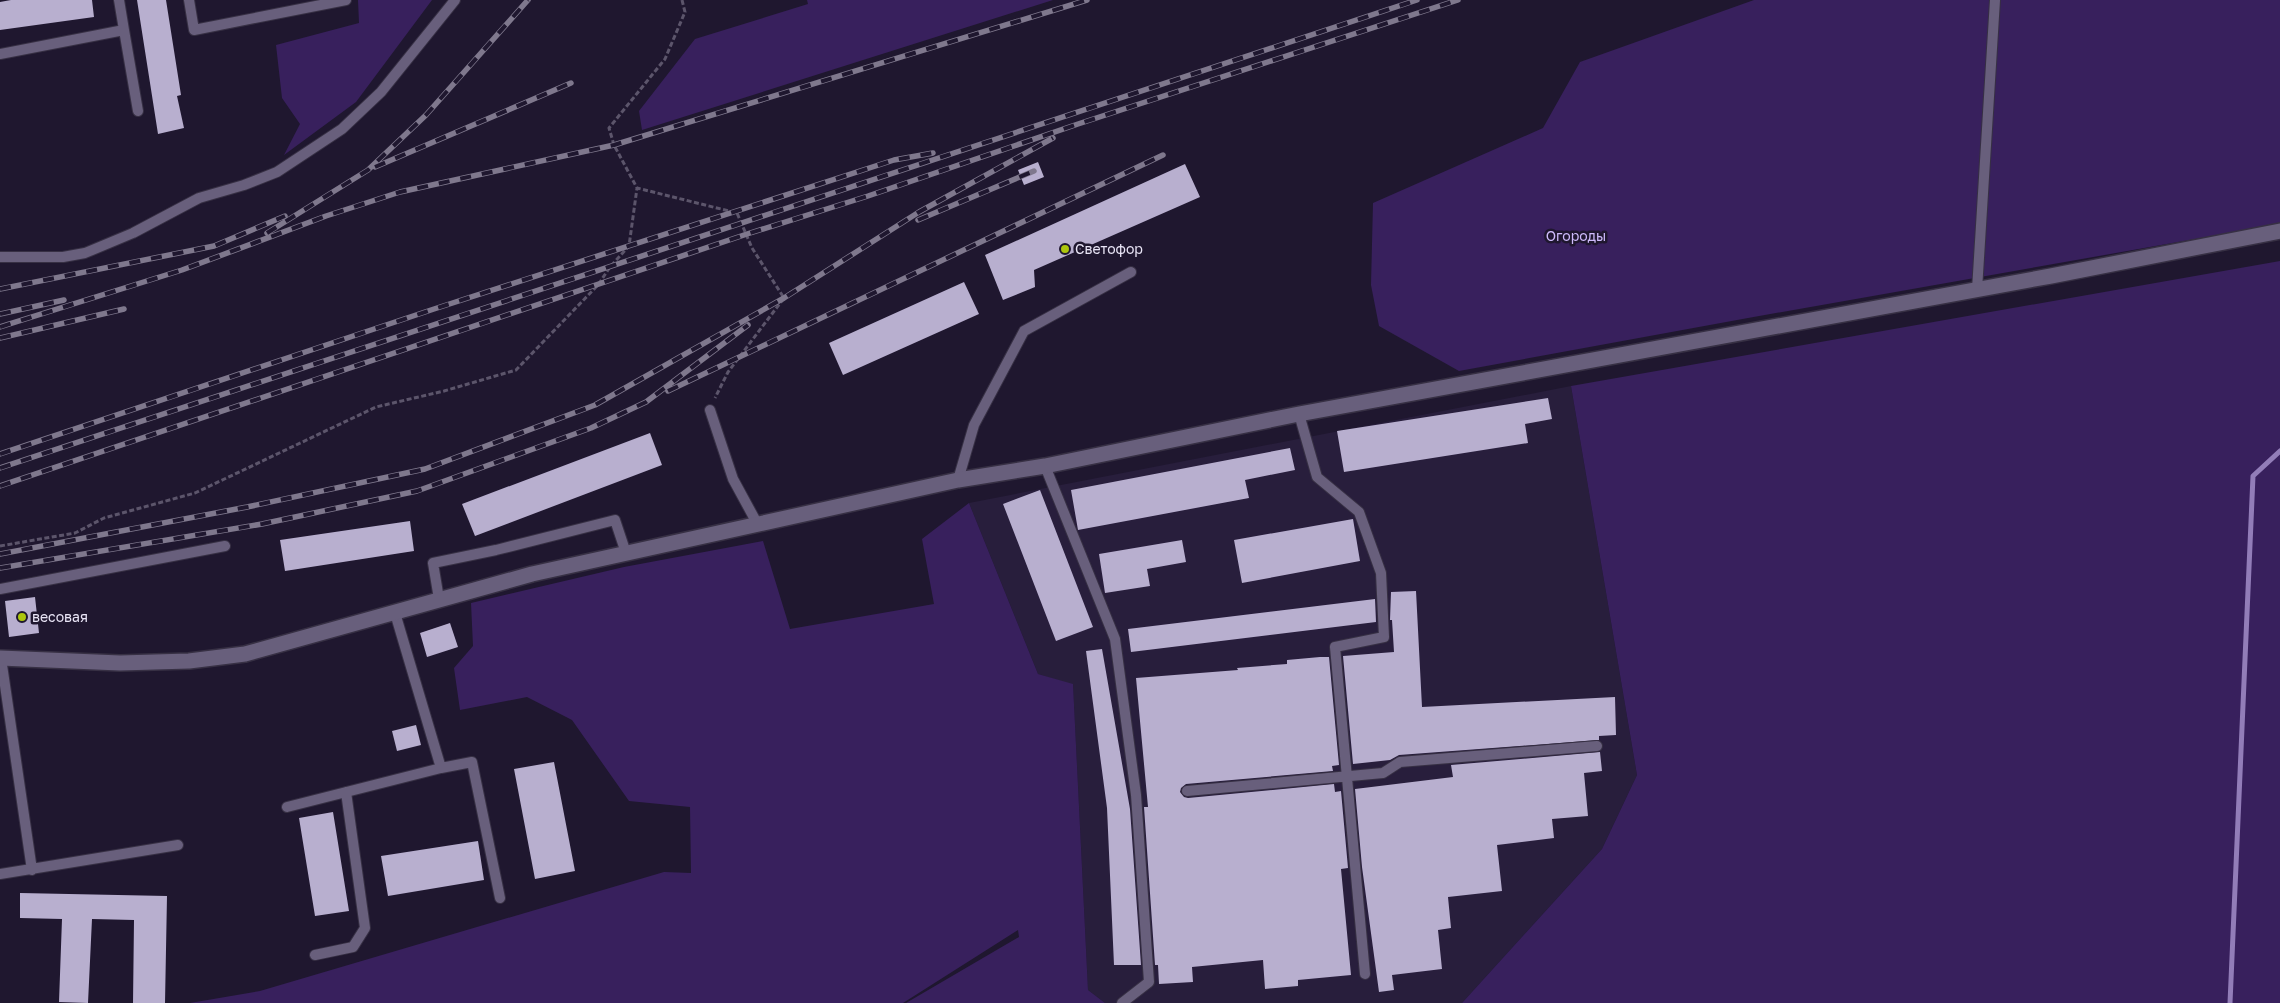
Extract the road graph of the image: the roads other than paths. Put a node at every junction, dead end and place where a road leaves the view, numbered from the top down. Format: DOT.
graph roads {
  1 [pos="119,0"];
  2 [pos="189,0"];
  3 [pos="346,0"];
  4 [pos="455,0"];
  5 [pos="1995,0"];
  6 [pos="124,30"];
  7 [pos="0,54"];
  8 [pos="138,112"];
  9 [pos="2280,231"];
  10 [pos="0,257"];
  11 [pos="1131,272"];
  12 [pos="1977,290"];
  13 [pos="710,410"];
  14 [pos="1299,414"];
  15 [pos="1045,466"];
  16 [pos="958,480"];
  17 [pos="758,525"];
  18 [pos="226,546"];
  19 [pos="626,553"];
  20 [pos="0,589"];
  21 [pos="439,599"];
  22 [pos="396,613"];
  23 [pos="0,658"];
  24 [pos="1597,746"];
  25 [pos="441,768"];
  26 [pos="1347,778"];
  27 [pos="346,792"];
  28 [pos="1186,792"];
  29 [pos="287,807"];
  30 [pos="178,845"];
  31 [pos="32,870"];
  32 [pos="0,874"];
  33 [pos="500,898"];
  34 [pos="315,954"];
  35 [pos="1365,974"];
  36 [pos="1122,1003"];
  1 -- 6 [label="lane"];
  2 -- 3 [label="lane"];
  4 -- 10 [label="lane"];
  5 -- 12 [label="lane"];
  6 -- 7 [label="lane"];
  6 -- 8 [label="lane"];
  9 -- 12 [label="street"];
  11 -- 16 [label="lane"];
  12 -- 14 [label="street"];
  13 -- 17 [label="lane"];
  14 -- 15 [label="street"];
  14 -- 26 [label="lane"];
  15 -- 16 [label="street"];
  15 -- 36 [label="lane"];
  16 -- 17 [label="street"];
  17 -- 19 [label="street"];
  18 -- 20 [label="lane"];
  19 -- 21 [label="street"];
  19 -- 21 [label="lane"];
  21 -- 22 [label="street"];
  22 -- 23 [label="street"];
  22 -- 25 [label="lane"];
  23 -- 31 [label="lane"];
  24 -- 26 [label="lane"];
  25 -- 27 [label="lane"];
  25 -- 33 [label="lane"];
  26 -- 28 [label="lane"];
  26 -- 35 [label="lane"];
  27 -- 29 [label="lane"];
  27 -- 34 [label="lane"];
  30 -- 31 [label="lane"];
  31 -- 32 [label="lane"];
}
